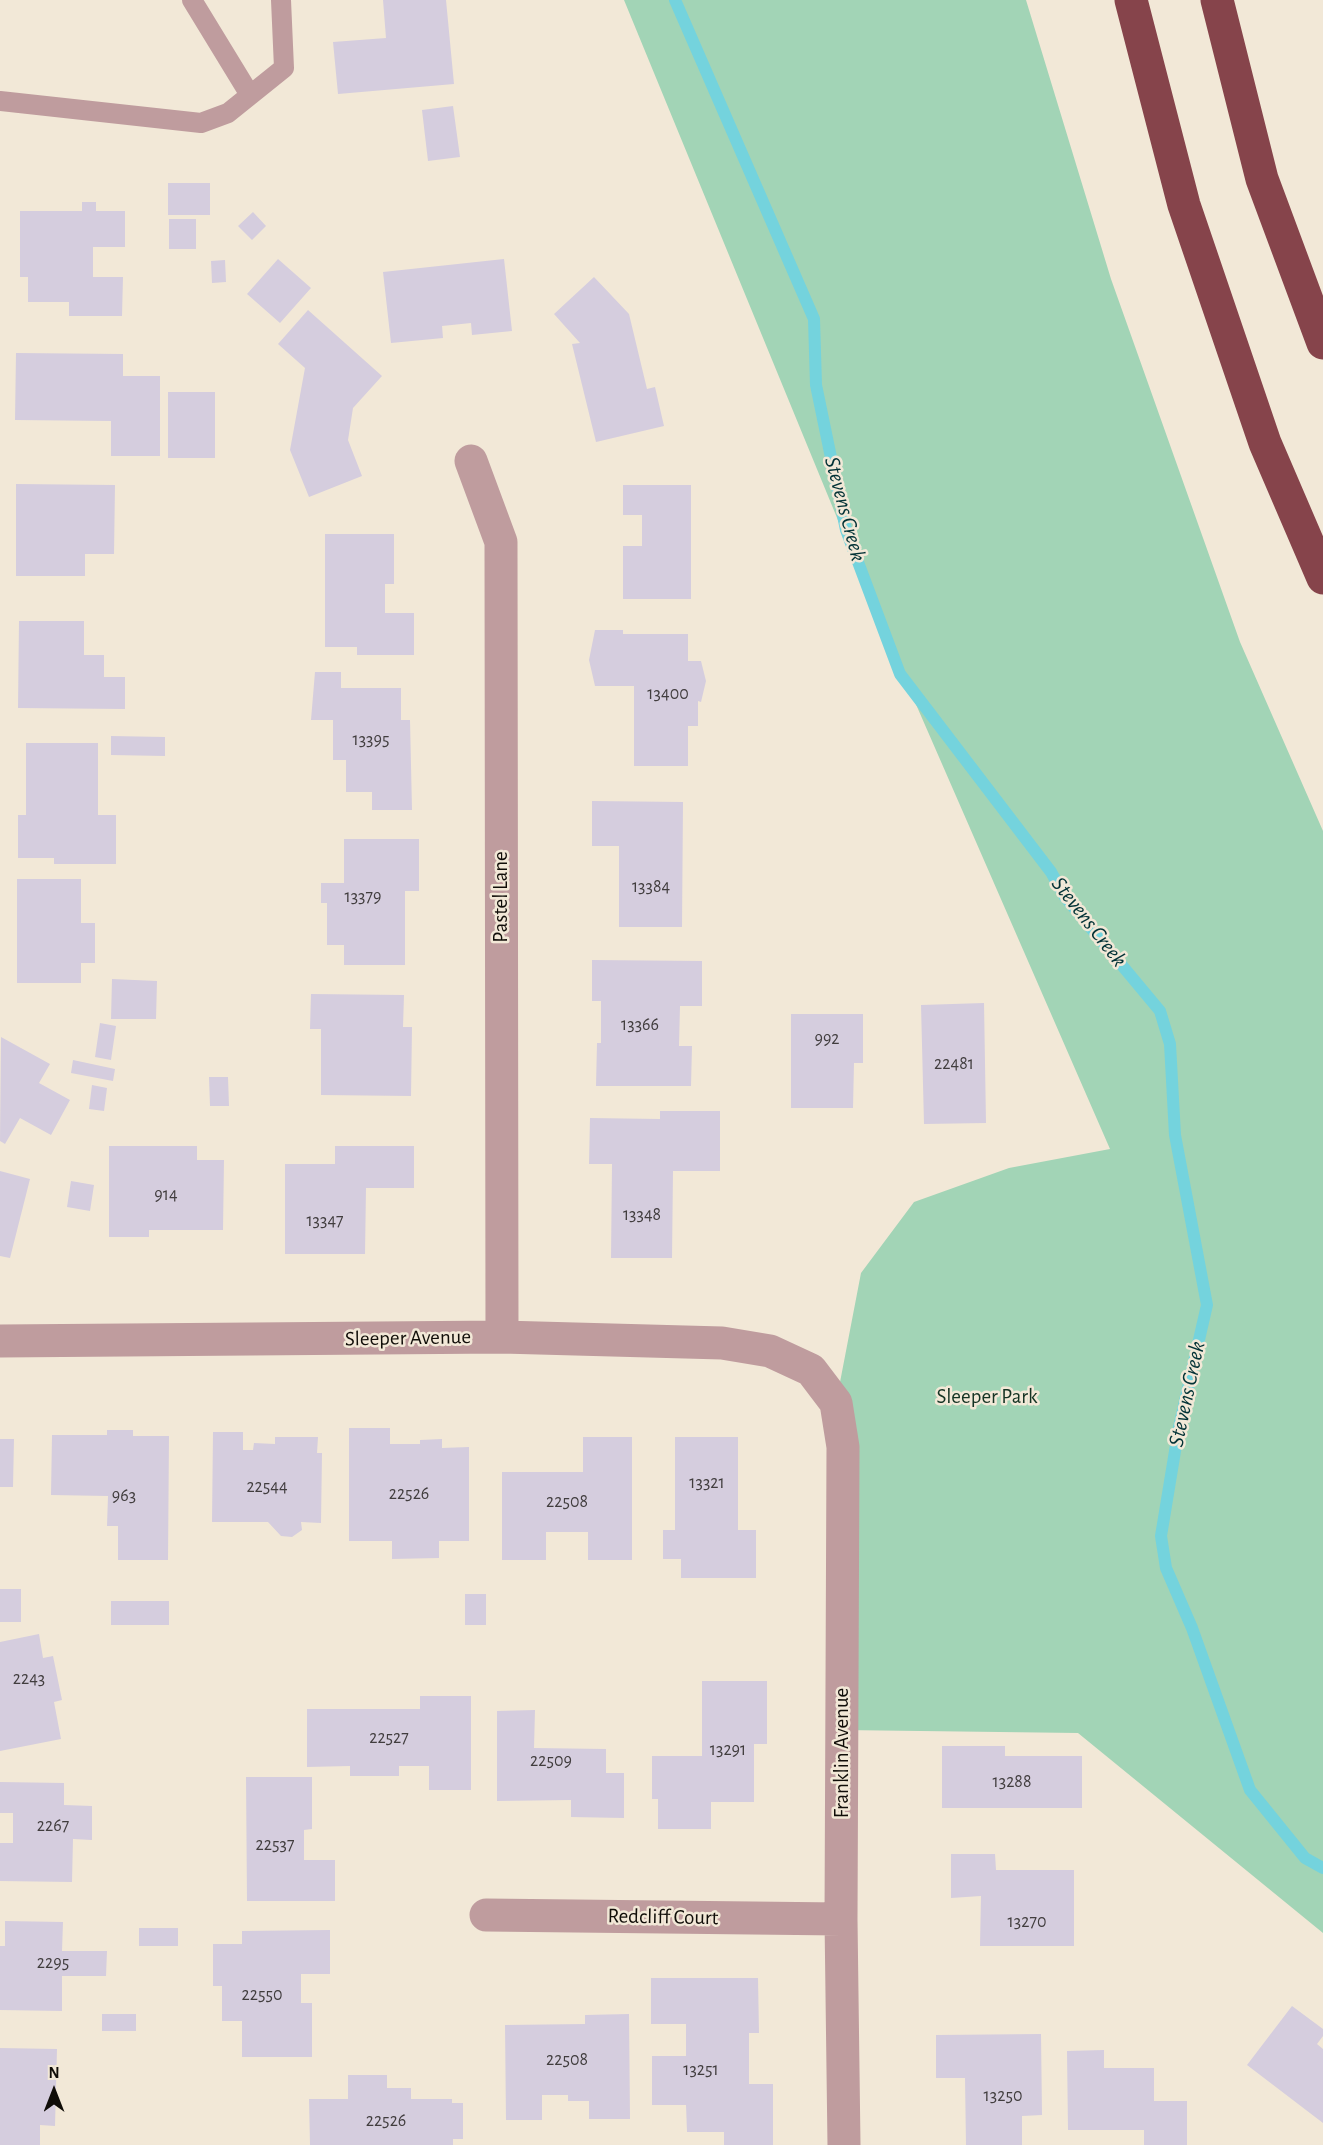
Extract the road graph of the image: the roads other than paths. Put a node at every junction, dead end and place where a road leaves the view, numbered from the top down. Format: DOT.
graph roads {
  1 [pos="192,0"];
  2 [pos="281,0"];
  3 [pos="1131,0"];
  4 [pos="1217,0"];
  5 [pos="250,95"];
  6 [pos="0,101"];
  7 [pos="1323,343"];
  8 [pos="471,461"];
  9 [pos="1323,578"];
  10 [pos="502,1337"];
  11 [pos="0,1341"];
  12 [pos="811,1370"];
  13 [pos="486,1915"];
  14 [pos="841,1919"];
  15 [pos="844,2145"];
  1 -- 5 [label="lane"];
  2 -- 5 [label="lane"];
  3 -- 9 [label="highway"];
  4 -- 7 [label="highway"];
  5 -- 6 [label="lane"];
  8 -- 10 [label="street, Pastel Lane"];
  10 -- 11 [label="street, Sleeper Avenue"];
  10 -- 12 [label="street, Sleeper Avenue"];
  12 -- 14 [label="street, Franklin Avenue"];
  13 -- 14 [label="street, Redcliff Court"];
  14 -- 15 [label="street, Franklin Avenue"];
}
